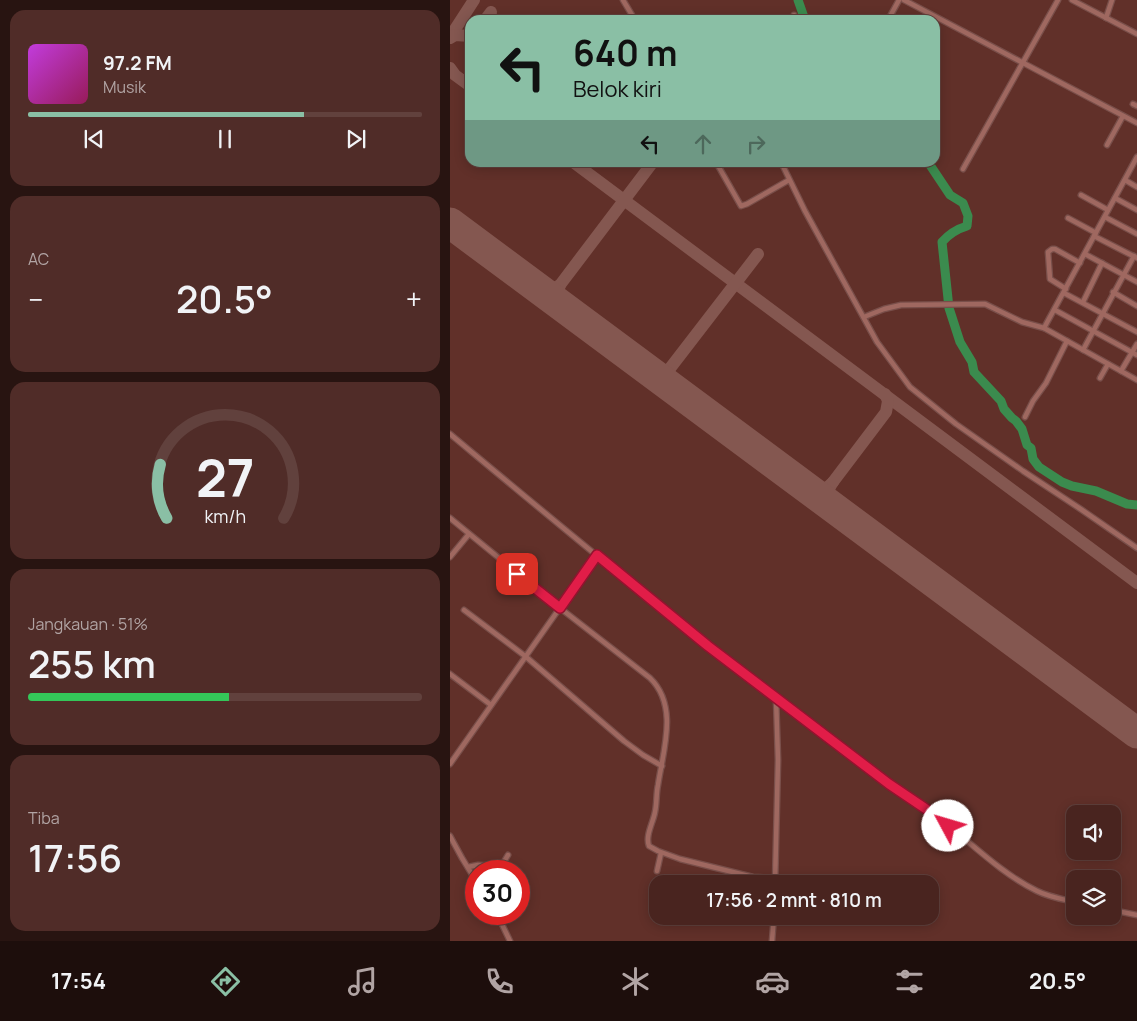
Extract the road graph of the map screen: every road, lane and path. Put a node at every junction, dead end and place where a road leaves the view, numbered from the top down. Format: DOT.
graph roads {
  1 [pos="623,0"];
  2 [pos="898,0"];
  3 [pos="904,0"];
  4 [pos="1058,0"];
  5 [pos="1072,0"];
  6 [pos="1112,0"];
  7 [pos="632,15"];
  8 [pos="890,15"];
  9 [pos="932,15"];
  10 [pos="1106,18"];
  11 [pos="940,19"];
  12 [pos="1137,34"];
  13 [pos="1023,63"];
  14 [pos="1123,116"];
  15 [pos="1137,123"];
  16 [pos="1107,145"];
  17 [pos="1136,160"];
  18 [pos="719,167"];
  19 [pos="783,167"];
  20 [pos="963,169"];
  21 [pos="789,180"];
  22 [pos="1125,180"];
  23 [pos="1137,187"];
  24 [pos="1081,195"];
  25 [pos="1115,198"];
  26 [pos="1108,210"];
  27 [pos="1137,210"];
  28 [pos="1105,217"];
  29 [pos="1068,218"];
  30 [pos="1137,234"];
  31 [pos="1095,235"];
  32 [pos="1085,254"];
  33 [pos="1135,257"];
  34 [pos="1080,263"];
  35 [pos="1102,263"];
  36 [pos="1123,274"];
  37 [pos="1137,282"];
  38 [pos="1065,291"];
  39 [pos="1113,292"];
  40 [pos="1083,302"];
  41 [pos="1137,306"];
  42 [pos="1055,310"];
  43 [pos="1103,313"];
  44 [pos="864,317"];
  45 [pos="1044,328"];
  46 [pos="1093,332"];
  47 [pos="1137,332"];
  48 [pos="1067,341"];
  49 [pos="1137,344"];
  50 [pos="1082,350"];
  51 [pos="1135,354"];
  52 [pos="1108,364"];
  53 [pos="1121,371"];
  54 [pos="1100,378"];
  55 [pos="1137,380"];
  56 [pos="1025,417"];
  57 [pos="450,434"];
  58 [pos="450,518"];
  59 [pos="469,534"];
  60 [pos="1137,548"];
  61 [pos="597,555"];
  62 [pos="450,557"];
  63 [pos="560,608"];
  64 [pos="464,610"];
  65 [pos="526,656"];
  66 [pos="450,674"];
  67 [pos="776,698"];
  68 [pos="491,705"];
  69 [pos="450,764"];
  70 [pos="662,766"];
  71 [pos="450,836"];
  72 [pos="660,853"];
  73 [pos="508,855"];
  74 [pos="505,860"];
  75 [pos="465,862"];
  76 [pos="657,871"];
  77 [pos="745,875"];
  78 [pos="774,875"];
  79 [pos="1066,900"];
  80 [pos="1121,912"];
  81 [pos="1137,915"];
  82 [pos="503,925"];
  83 [pos="773,925"];
  84 [pos="510,941"];
  85 [pos="772,941"];
  1 -- 7 [label="street"];
  2 -- 8 [label="street"];
  3 -- 9 [label="street"];
  4 -- 13 [label="street"];
  5 -- 10 [label="street"];
  6 -- 10 [label="street"];
  10 -- 12 [label="street"];
  11 -- 13 [label="street"];
  13 -- 14 [label="street"];
  13 -- 20 [label="street"];
  14 -- 15 [label="street"];
  14 -- 16 [label="street"];
  17 -- 22 [label="street"];
  18 -- 21 [label="street"];
  19 -- 21 [label="street"];
  21 -- 44 [label="street"];
  22 -- 23 [label="street"];
  22 -- 25 [label="street"];
  24 -- 26 [label="street"];
  25 -- 26 [label="street"];
  25 -- 27 [label="street"];
  26 -- 28 [label="street"];
  28 -- 30 [label="street"];
  28 -- 31 [label="street"];
  29 -- 31 [label="street"];
  31 -- 32 [label="street"];
  31 -- 33 [label="street"];
  32 -- 34 [label="street"];
  32 -- 35 [label="street"];
  33 -- 36 [label="street"];
  34 -- 38 [label="street"];
  34 -- 38 [label="street"];
  35 -- 36 [label="street"];
  35 -- 40 [label="street"];
  36 -- 37 [label="street"];
  36 -- 39 [label="street"];
  38 -- 40 [label="street"];
  38 -- 42 [label="street"];
  39 -- 41 [label="street"];
  39 -- 43 [label="street"];
  40 -- 43 [label="street"];
  42 -- 45 [label="street"];
  42 -- 46 [label="street"];
  43 -- 46 [label="street"];
  43 -- 47 [label="street"];
  44 -- 45 [label="street"];
  44 -- 60 [label="street"];
  45 -- 48 [label="street"];
  46 -- 50 [label="street"];
  46 -- 51 [label="street"];
  48 -- 50 [label="street"];
  48 -- 56 [label="street"];
  49 -- 51 [label="street"];
  50 -- 52 [label="street"];
  51 -- 53 [label="street"];
  52 -- 53 [label="street"];
  52 -- 54 [label="street"];
  53 -- 55 [label="street"];
  57 -- 61 [label="street"];
  58 -- 59 [label="street"];
  59 -- 62 [label="street"];
  59 -- 63 [label="street"];
  61 -- 63 [label="street"];
  61 -- 67 [label="street"];
  63 -- 65 [label="street"];
  63 -- 70 [label="street"];
  64 -- 65 [label="street"];
  65 -- 68 [label="street"];
  65 -- 70 [label="street"];
  66 -- 68 [label="street"];
  67 -- 78 [label="street"];
  67 -- 79 [label="street"];
  68 -- 69 [label="street"];
  70 -- 72 [label="street"];
  71 -- 75 [label="street"];
  72 -- 76 [label="street"];
  72 -- 77 [label="street"];
  73 -- 74 [label="street"];
  80 -- 81 [label="street"];
  82 -- 84 [label="street"];
  83 -- 85 [label="street"];
}
